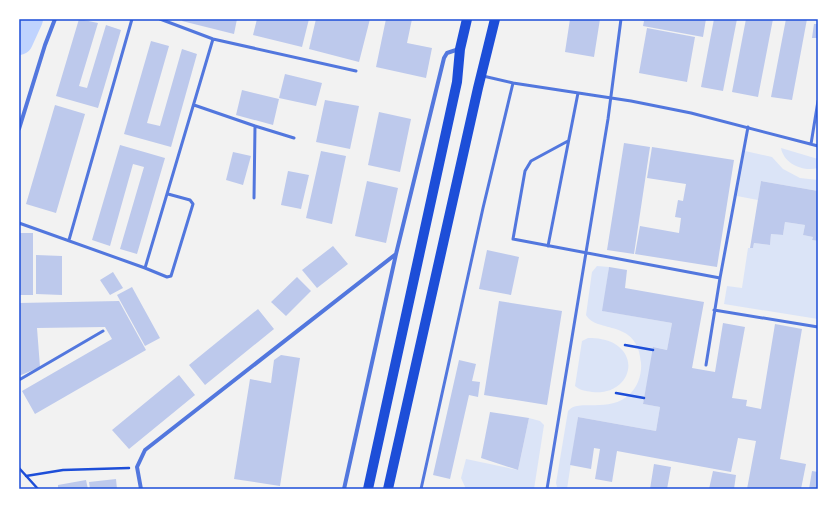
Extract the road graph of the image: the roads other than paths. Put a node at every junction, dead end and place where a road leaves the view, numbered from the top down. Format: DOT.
graph roads {
  1 [pos="55,19"];
  2 [pos="132,19"];
  3 [pos="160,19"];
  4 [pos="467,19"];
  5 [pos="495,19"];
  6 [pos="621,19"];
  7 [pos="213,39"];
  8 [pos="460,50"];
  9 [pos="356,71"];
  10 [pos="481,76"];
  11 [pos="514,83"];
  12 [pos="578,93"];
  13 [pos="611,99"];
  14 [pos="818,101"];
  15 [pos="194,105"];
  16 [pos="255,126"];
  17 [pos="748,127"];
  18 [pos="19,129"];
  19 [pos="294,138"];
  20 [pos="568,141"];
  21 [pos="811,144"];
  22 [pos="818,146"];
  23 [pos="168,194"];
  24 [pos="254,198"];
  25 [pos="19,223"];
  26 [pos="69,240"];
  27 [pos="548,246"];
  28 [pos="586,253"];
  29 [pos="396,254"];
  30 [pos="145,268"];
  31 [pos="720,278"];
  32 [pos="714,310"];
  33 [pos="818,327"];
  34 [pos="103,331"];
  35 [pos="706,365"];
  36 [pos="19,380"];
  37 [pos="141,489"];
  38 [pos="344,489"];
  39 [pos="368,489"];
  40 [pos="388,489"];
  41 [pos="421,489"];
  42 [pos="547,489"];
  1 -- 18 [label="street"];
  2 -- 26 [label="lane"];
  3 -- 7 [label="lane"];
  4 -- 8 [label="main road"];
  5 -- 10 [label="main road"];
  6 -- 13 [label="lane"];
  7 -- 9 [label="lane"];
  7 -- 15 [label="lane"];
  8 -- 29 [label="street"];
  8 -- 39 [label="main road"];
  10 -- 11 [label="lane"];
  10 -- 40 [label="main road"];
  11 -- 12 [label="lane"];
  11 -- 41 [label="lane"];
  12 -- 13 [label="lane"];
  12 -- 20 [label="lane"];
  13 -- 17 [label="lane"];
  13 -- 28 [label="lane"];
  14 -- 21 [label="lane"];
  15 -- 16 [label="lane"];
  15 -- 23 [label="lane"];
  16 -- 19 [label="lane"];
  16 -- 24 [label="lane"];
  17 -- 21 [label="lane"];
  17 -- 31 [label="lane"];
  20 -- 27 [label="lane"];
  20 -- 27 [label="lane"];
  21 -- 22 [label="lane"];
  23 -- 30 [label="lane"];
  23 -- 30 [label="lane"];
  25 -- 26 [label="lane"];
  26 -- 30 [label="lane"];
  27 -- 28 [label="lane"];
  28 -- 31 [label="lane"];
  28 -- 42 [label="lane"];
  29 -- 37 [label="street"];
  29 -- 38 [label="street"];
  31 -- 32 [label="lane"];
  32 -- 33 [label="lane"];
  32 -- 35 [label="lane"];
  34 -- 36 [label="lane"];
}
